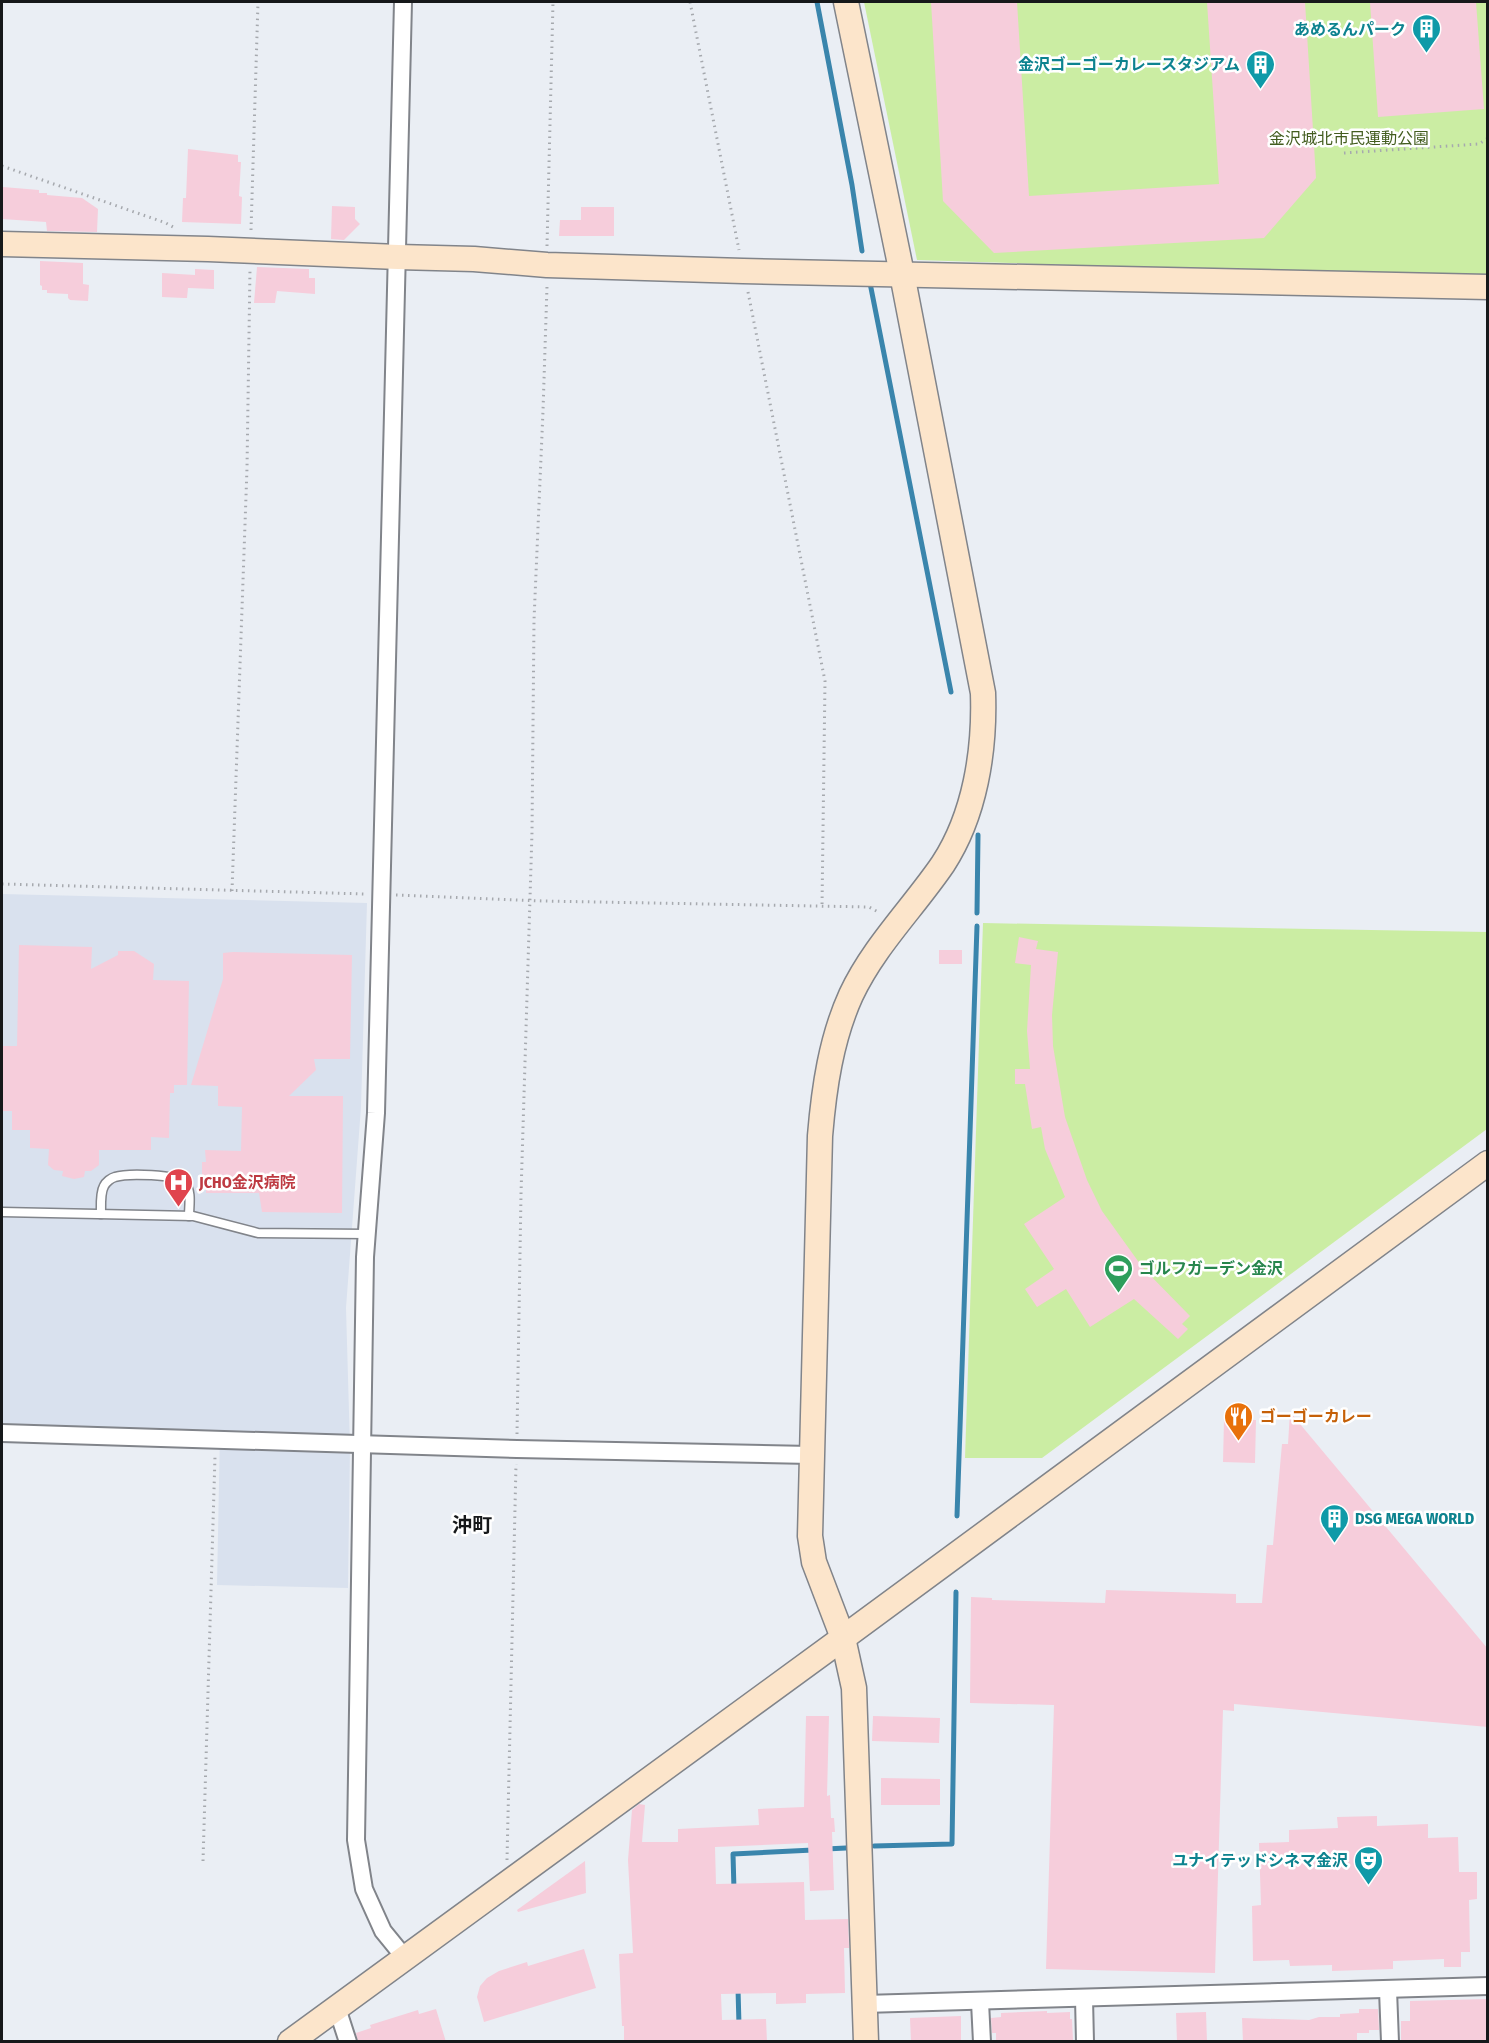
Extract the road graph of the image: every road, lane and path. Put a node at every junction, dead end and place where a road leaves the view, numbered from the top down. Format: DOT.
graph roads {
  1 [pos="258,2"];
  2 [pos="403,2"];
  3 [pos="553,2"];
  4 [pos="690,2"];
  5 [pos="846,2"];
  6 [pos="1488,138"];
  7 [pos="1344,153"];
  8 [pos="2,166"];
  9 [pos="174,228"];
  10 [pos="2,244"];
  11 [pos="250,250"];
  12 [pos="398,257"];
  13 [pos="547,265"];
  14 [pos="743,271"];
  15 [pos="902,274"];
  16 [pos="1488,287"];
  17 [pos="2,884"];
  18 [pos="232,891"];
  19 [pos="381,895"];
  20 [pos="530,899"];
  21 [pos="822,907"];
  22 [pos="897,923"];
  23 [pos="1488,1163"];
  24 [pos="2,1212"];
  25 [pos="101,1214"];
  26 [pos="189,1215"];
  27 [pos="367,1234"];
  28 [pos="2,1433"];
  29 [pos="216,1439"];
  30 [pos="364,1445"];
  31 [pos="517,1449"];
  32 [pos="811,1455"];
  33 [pos="843,1638"];
  34 [pos="203,1861"];
  35 [pos="507,1882"];
  36 [pos="405,1958"];
  37 [pos="1488,1986"];
  38 [pos="1388,1990"];
  39 [pos="1084,1998"];
  40 [pos="980,2002"];
  41 [pos="864,2004"];
  42 [pos="337,2008"];
  43 [pos="290,2042"];
  44 [pos="348,2042"];
  45 [pos="866,2042"];
  46 [pos="982,2042"];
  47 [pos="1085,2042"];
  48 [pos="1390,2042"];
  1 -- 11 [label="path"];
  2 -- 12 [label="street"];
  3 -- 13 [label="path"];
  4 -- 14 [label="path"];
  5 -- 15 [label="street"];
  6 -- 7 [label="path"];
  8 -- 9 [label="path"];
  10 -- 11 [label="street"];
  11 -- 12 [label="street"];
  11 -- 18 [label="path"];
  12 -- 13 [label="street"];
  12 -- 19 [label="street"];
  13 -- 14 [label="street"];
  13 -- 20 [label="path"];
  14 -- 15 [label="street"];
  14 -- 21 [label="path"];
  15 -- 16 [label="street"];
  15 -- 22 [label="street"];
  17 -- 18 [label="path"];
  18 -- 19 [label="path"];
  19 -- 20 [label="path"];
  19 -- 27 [label="street"];
  20 -- 21 [label="path"];
  20 -- 31 [label="path"];
  21 -- 22 [label="path"];
  22 -- 32 [label="street"];
  23 -- 33 [label="street"];
  24 -- 25 [label="lane"];
  25 -- 26 [label="lane"];
  25 -- 26 [label="lane"];
  26 -- 27 [label="lane"];
  27 -- 30 [label="street"];
  28 -- 29 [label="street"];
  29 -- 30 [label="street"];
  29 -- 34 [label="path"];
  30 -- 31 [label="street"];
  30 -- 36 [label="street"];
  31 -- 32 [label="street"];
  31 -- 35 [label="path"];
  32 -- 33 [label="street"];
  33 -- 35 [label="street"];
  33 -- 41 [label="street"];
  35 -- 36 [label="street"];
  36 -- 42 [label="street"];
  37 -- 38 [label="street"];
  38 -- 39 [label="street"];
  38 -- 48 [label="street"];
  39 -- 40 [label="street"];
  39 -- 47 [label="street"];
  40 -- 41 [label="street"];
  40 -- 46 [label="street"];
  41 -- 45 [label="street"];
  42 -- 43 [label="street"];
  42 -- 44 [label="street"];
}
